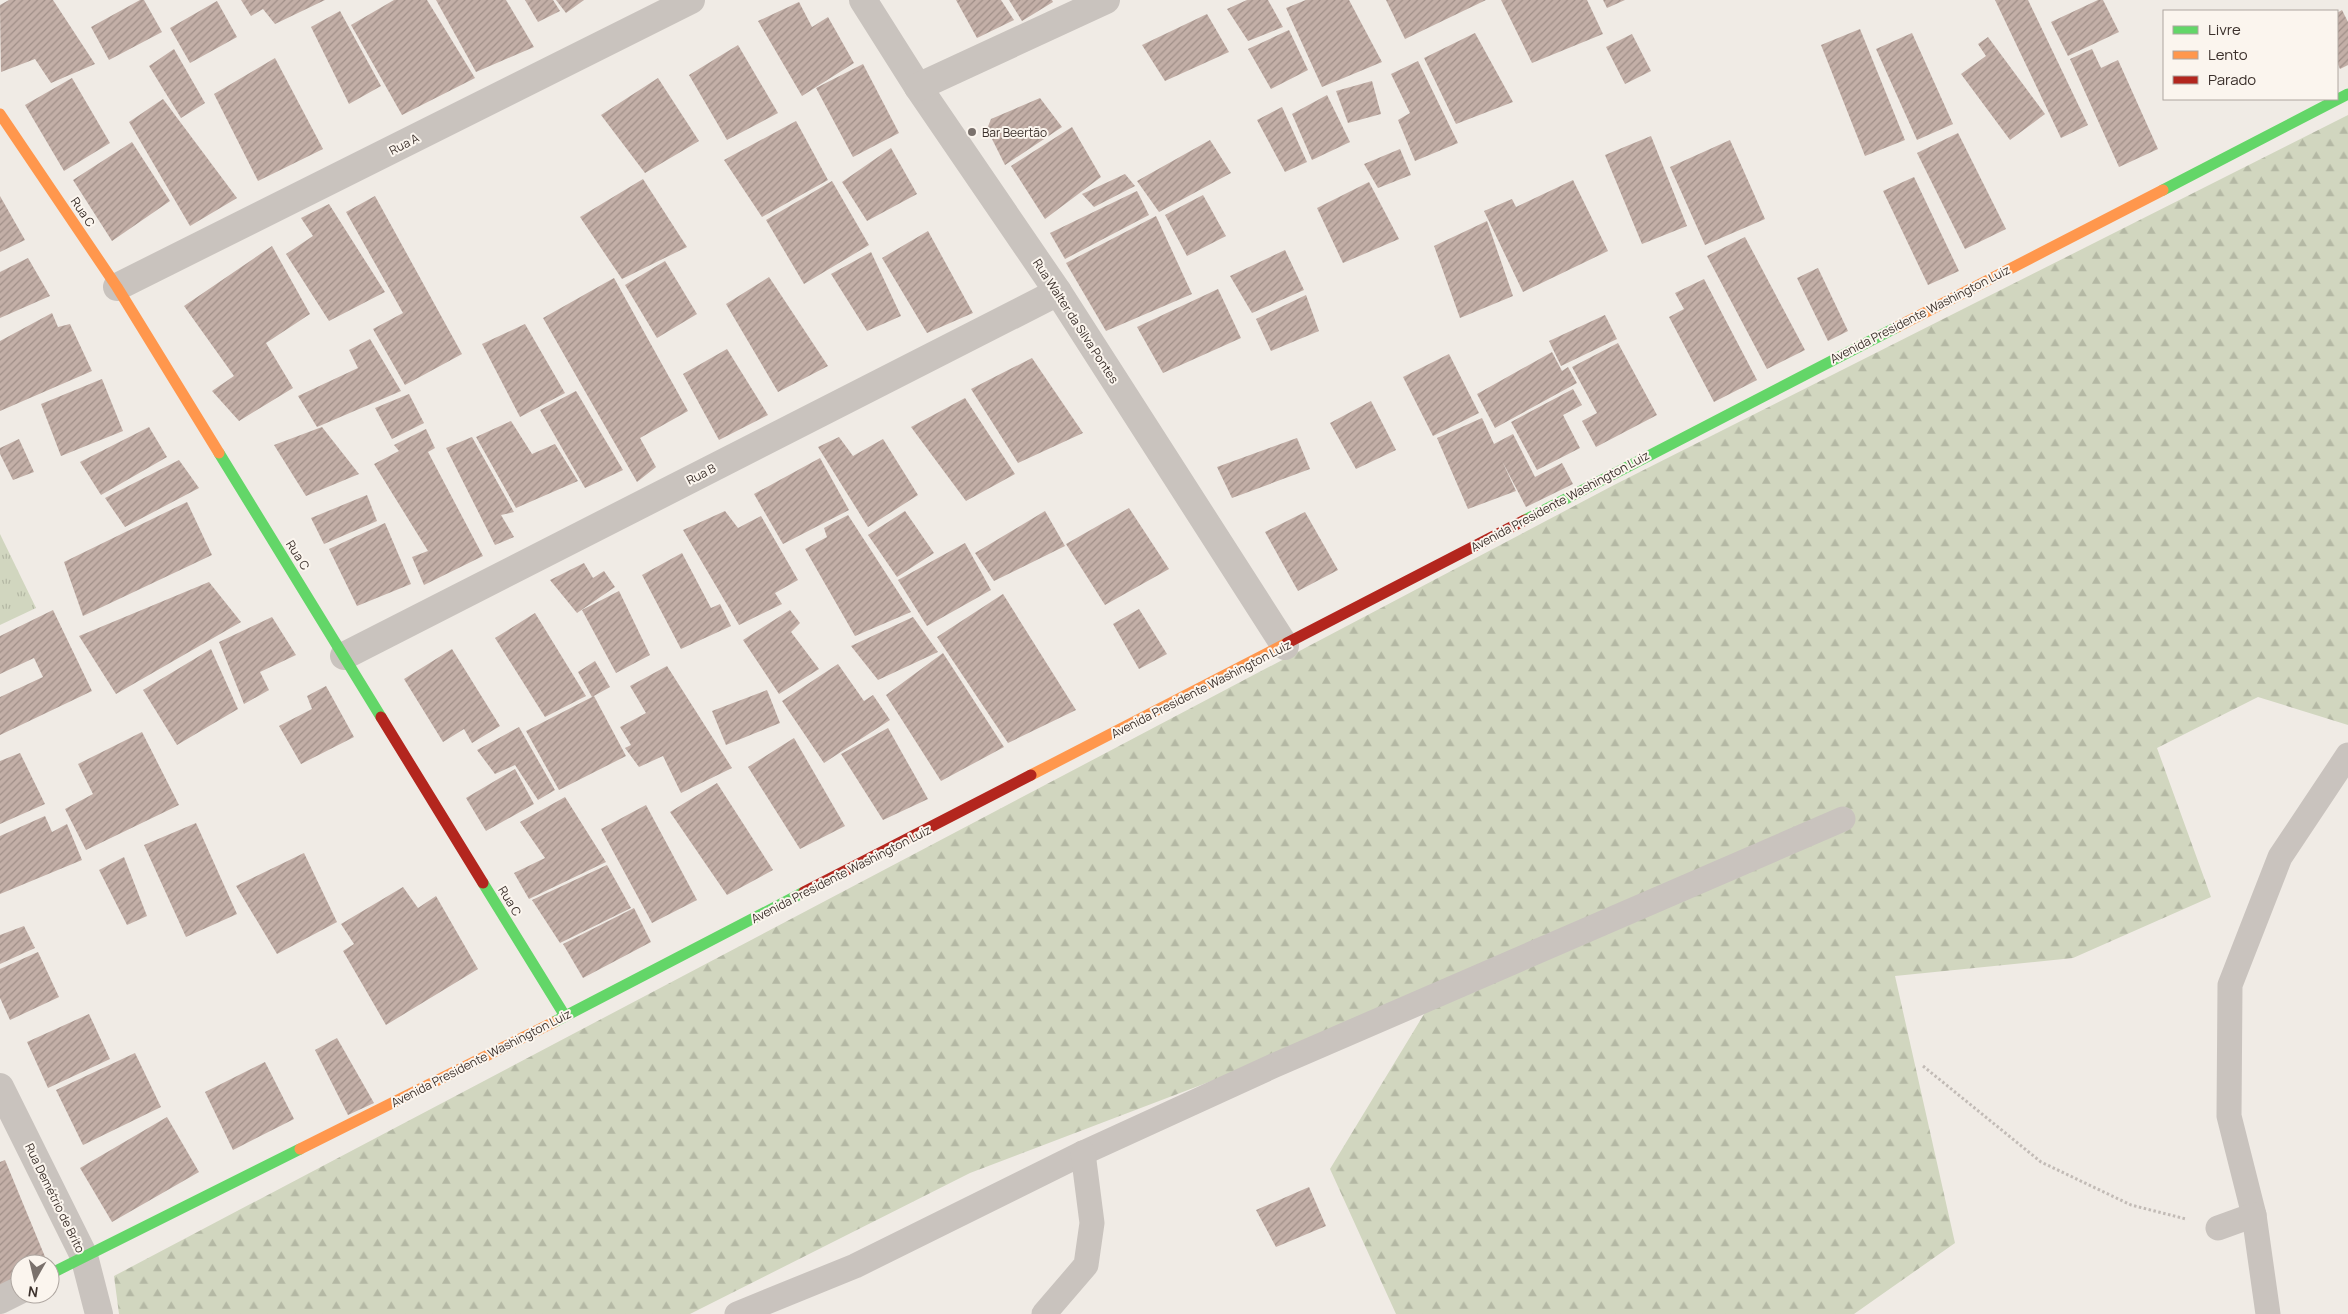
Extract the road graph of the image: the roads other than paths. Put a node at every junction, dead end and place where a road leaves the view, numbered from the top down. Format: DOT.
graph roads {
  1 [pos="691,0"];
  2 [pos="863,0"];
  3 [pos="1106,0"];
  4 [pos="918,87"];
  5 [pos="2336,100"];
  6 [pos="0,114"];
  7 [pos="116,287"];
  8 [pos="1058,292"];
  9 [pos="1285,646"];
  10 [pos="344,656"];
  11 [pos="2348,755"];
  12 [pos="1843,819"];
  13 [pos="565,1016"];
  14 [pos="0,1086"];
  15 [pos="1083,1153"];
  16 [pos="2254,1215"];
  17 [pos="2218,1228"];
  18 [pos="84,1256"];
  19 [pos="60,1269"];
  20 [pos="99,1314"];
  21 [pos="737,1314"];
  22 [pos="1044,1314"];
  23 [pos="2268,1314"];
  1 -- 7 [label="street, Rua A"];
  2 -- 4 [label="street, Rua Walter da Silva Pontes"];
  3 -- 4 [label="street"];
  4 -- 8 [label="street, Rua Walter da Silva Pontes"];
  5 -- 9 [label="street, Avenida Presidente Washington Luiz"];
  6 -- 7 [label="street, Rua C"];
  7 -- 10 [label="street, Rua C"];
  8 -- 9 [label="street, Rua Walter da Silva Pontes"];
  8 -- 10 [label="street, Rua B"];
  9 -- 13 [label="street, Avenida Presidente Washington Luiz"];
  10 -- 13 [label="street, Rua C"];
  11 -- 16 [label="lane"];
  12 -- 15 [label="lane"];
  13 -- 18 [label="street, Avenida Presidente Washington Luiz"];
  14 -- 18 [label="street, Rua Demétrio de Brito"];
  15 -- 21 [label="lane"];
  15 -- 22 [label="lane"];
  16 -- 17 [label="lane"];
  16 -- 23 [label="lane"];
  18 -- 19 [label="street, Avenida Presidente Washington Luiz"];
  18 -- 20 [label="street, Rua Demétrio de Brito"];
}
